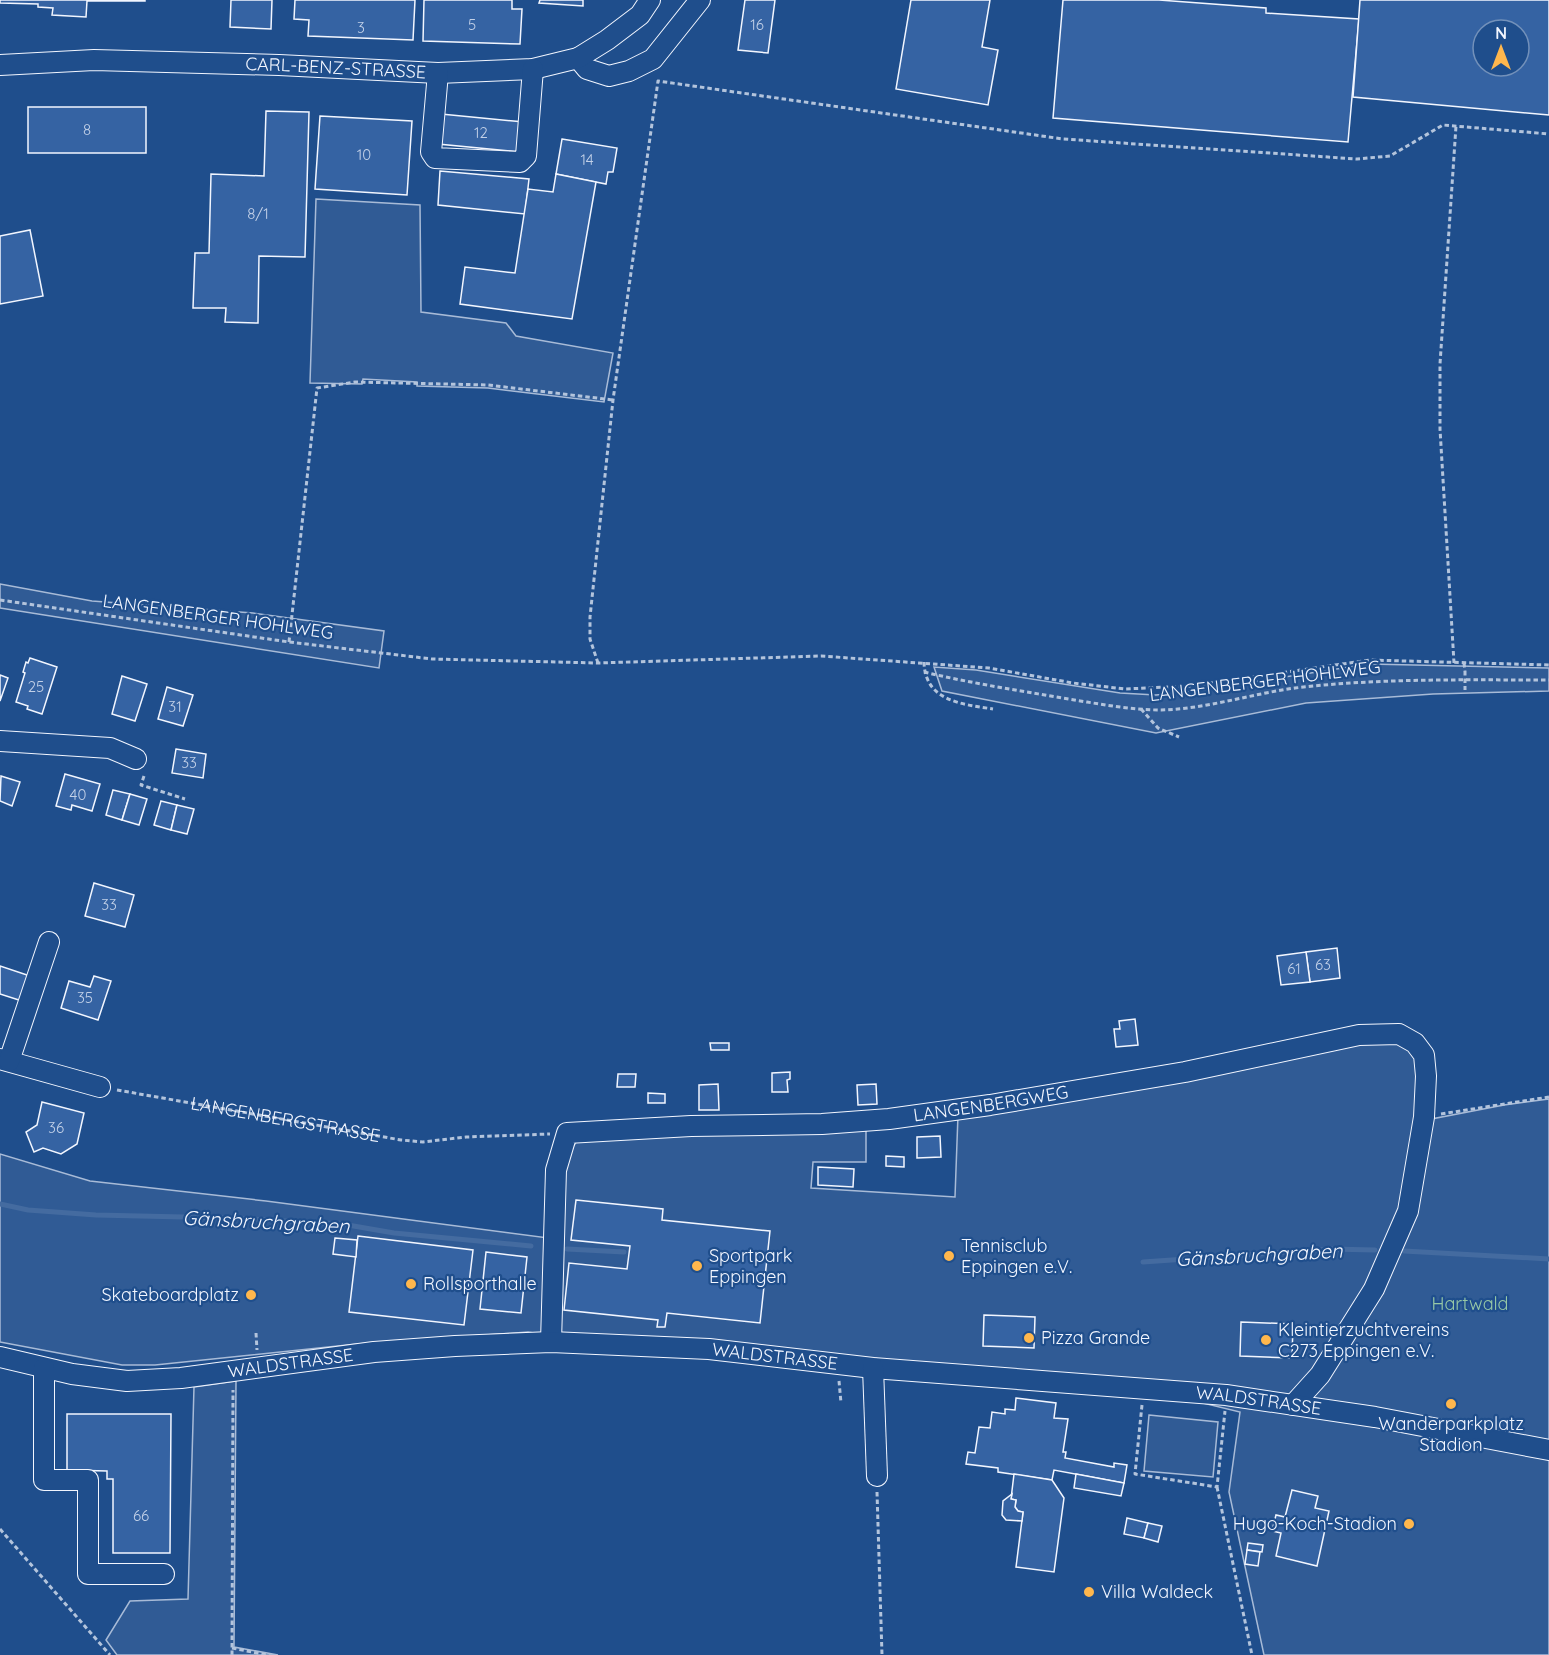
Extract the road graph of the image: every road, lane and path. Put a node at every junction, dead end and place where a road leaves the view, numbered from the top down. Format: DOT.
graph roads {
  1 [pos="650,0"];
  2 [pos="700,0"];
  3 [pos="578,58"];
  4 [pos="0,65"];
  5 [pos="533,69"];
  6 [pos="438,73"];
  7 [pos="1456,126"];
  8 [pos="1549,134"];
  9 [pos="613,400"];
  10 [pos="0,600"];
  11 [pos="289,642"];
  12 [pos="924,662"];
  13 [pos="598,663"];
  14 [pos="1454,663"];
  15 [pos="1464,663"];
  16 [pos="1549,665"];
  17 [pos="924,672"];
  18 [pos="1549,680"];
  19 [pos="1465,690"];
  20 [pos="993,709"];
  21 [pos="1141,709"];
  22 [pos="1179,737"];
  23 [pos="0,741"];
  24 [pos="134,758"];
  25 [pos="185,799"];
  26 [pos="49,942"];
  27 [pos="5,1060"];
  28 [pos="100,1087"];
  29 [pos="1549,1097"];
  30 [pos="1425,1117"];
  31 [pos="567,1133"];
  32 [pos="551,1342"];
  33 [pos="0,1358"];
  34 [pos="44,1368"];
  35 [pos="873,1368"];
  36 [pos="233,1370"];
  37 [pos="1143,1389"];
  38 [pos="1226,1395"];
  39 [pos="1293,1406"];
  40 [pos="1549,1450"];
  41 [pos="877,1476"];
  42 [pos="1217,1486"];
  43 [pos="0,1529"];
  44 [pos="164,1575"];
  45 [pos="232,1648"];
  46 [pos="110,1655"];
  47 [pos="232,1655"];
  48 [pos="267,1655"];
  49 [pos="882,1655"];
  50 [pos="1252,1655"];
  1 -- 3 [label="street, CARL-BENZ-STRASSE"];
  2 -- 3 [label="street"];
  3 -- 5 [label="street, CARL-BENZ-STRASSE"];
  4 -- 6 [label="street, CARL-BENZ-STRASSE"];
  5 -- 6 [label="street, CARL-BENZ-STRASSE"];
  5 -- 6 [label="street"];
  7 -- 8 [label="path"];
  7 -- 9 [label="path"];
  7 -- 14 [label="path"];
  9 -- 11 [label="path"];
  9 -- 13 [label="path"];
  10 -- 11 [label="path, LANGENBERGER HOHLWEG"];
  11 -- 13 [label="path, LANGENBERGER HOHLWEG"];
  12 -- 13 [label="path, LANGENBERGER HOHLWEG"];
  12 -- 14 [label="path, LANGENBERGER HOHLWEG"];
  12 -- 17 [label="path"];
  14 -- 15 [label="path, LANGENBERGER HOHLWEG"];
  15 -- 16 [label="path, LANGENBERGER HOHLWEG"];
  15 -- 19 [label="path, bridge"];
  17 -- 20 [label="path"];
  17 -- 21 [label="path, LANGENBERGER HOHLWEG"];
  18 -- 21 [label="path, LANGENBERGER HOHLWEG"];
  21 -- 22 [label="path"];
  23 -- 24 [label="street"];
  24 -- 25 [label="path"];
  26 -- 27 [label="street"];
  27 -- 28 [label="street"];
  28 -- 31 [label="path, LANGENBERGSTRASSE"];
  29 -- 30 [label="path"];
  30 -- 31 [label="street, LANGENBERGWEG"];
  30 -- 39 [label="street, LANGENBERGWEG"];
  31 -- 32 [label="street"];
  32 -- 35 [label="street, WALDSTRASSE"];
  32 -- 36 [label="street, WALDSTRASSE"];
  33 -- 34 [label="street, WALDSTRASSE"];
  34 -- 36 [label="street, WALDSTRASSE"];
  34 -- 44 [label="street"];
  35 -- 37 [label="street, WALDSTRASSE"];
  35 -- 41 [label="street"];
  36 -- 45 [label="path"];
  37 -- 38 [label="street, WALDSTRASSE"];
  37 -- 42 [label="path"];
  38 -- 39 [label="street, WALDSTRASSE"];
  38 -- 42 [label="path"];
  39 -- 40 [label="street, WALDSTRASSE"];
  41 -- 49 [label="path"];
  42 -- 50 [label="path"];
  43 -- 46 [label="path"];
  45 -- 47 [label="path"];
  45 -- 48 [label="path"];
}
